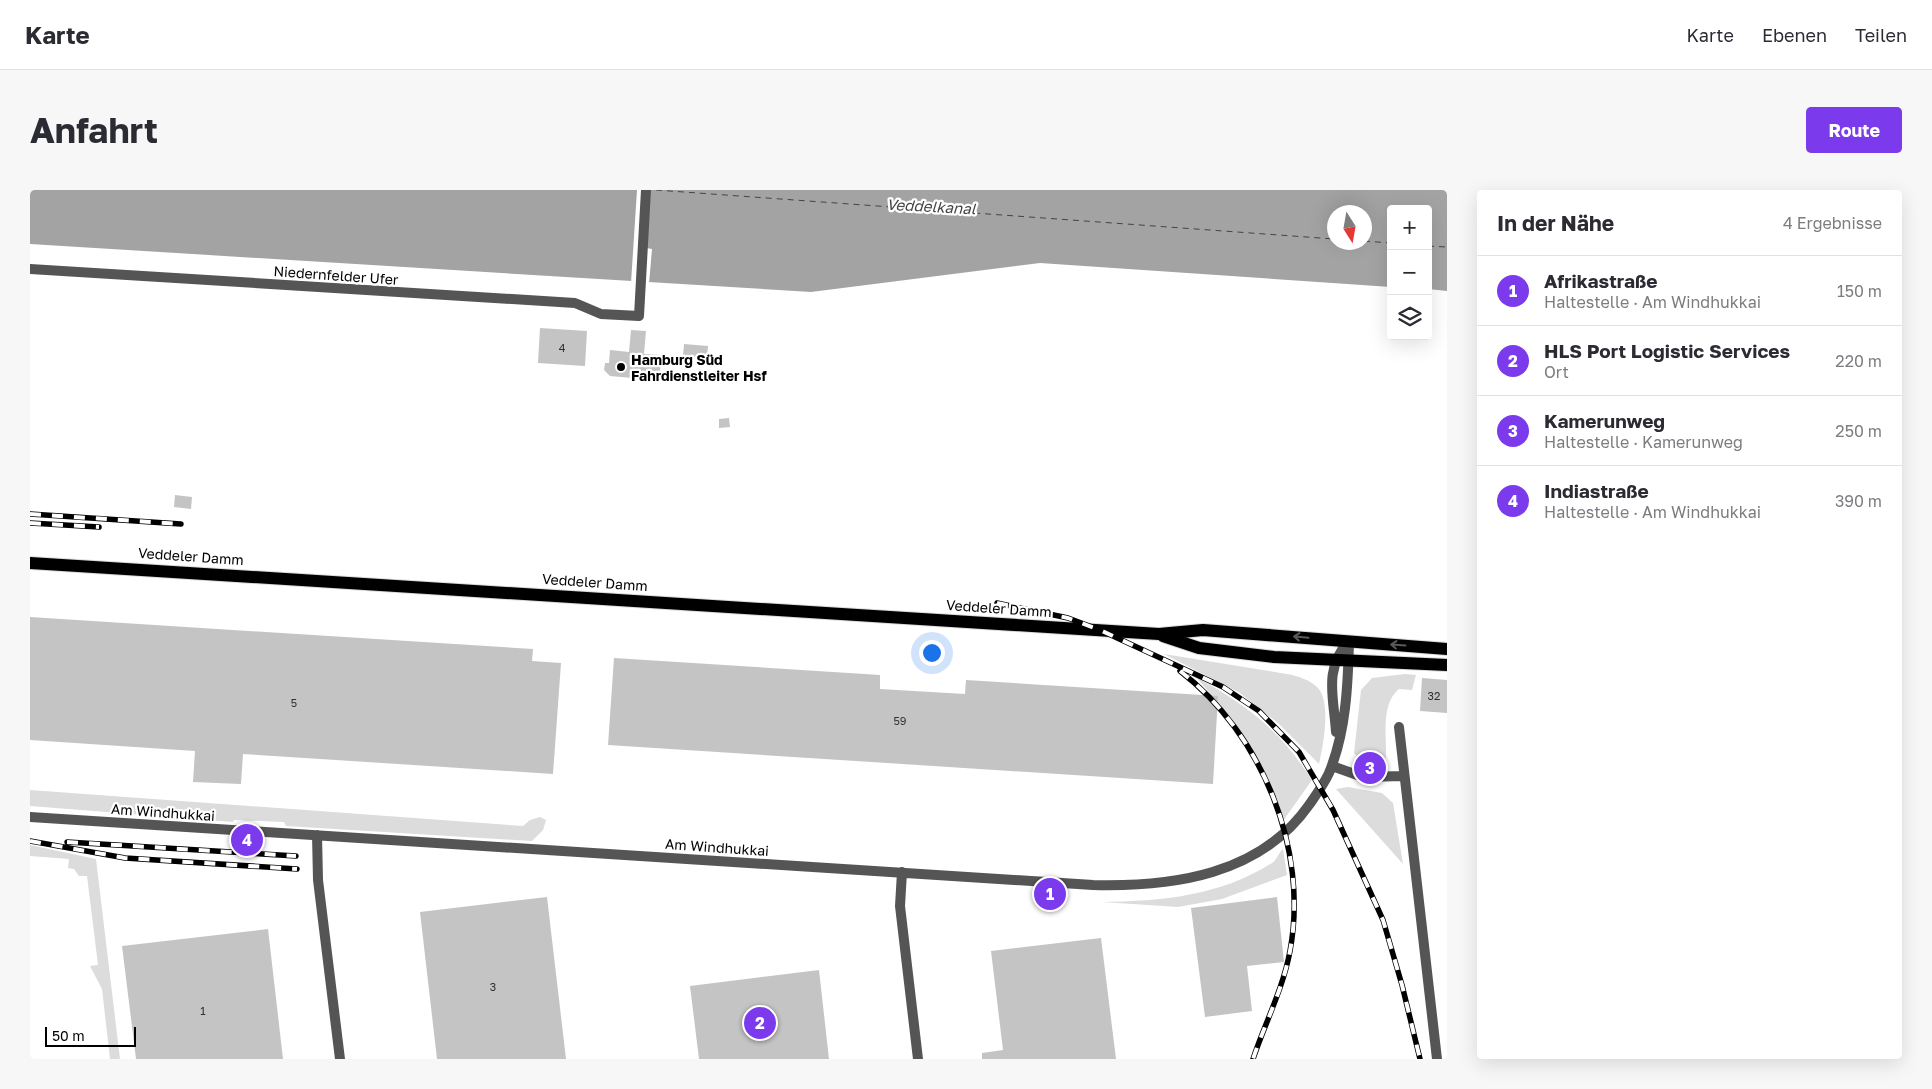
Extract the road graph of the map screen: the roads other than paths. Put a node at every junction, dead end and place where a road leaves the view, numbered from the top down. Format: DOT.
graph roads {
  1 [pos="646,190"];
  2 [pos="30,269"];
  3 [pos="30,562"];
  4 [pos="1158,634"];
  5 [pos="1349,641"];
  6 [pos="1447,648"];
  7 [pos="1334,661"];
  8 [pos="1348,661"];
  9 [pos="1447,664"];
  10 [pos="1399,727"];
  11 [pos="1337,744"];
  12 [pos="1332,766"];
  13 [pos="1404,776"];
  14 [pos="30,817"];
  15 [pos="317,835"];
  16 [pos="902,872"];
  17 [pos="340,1059"];
  18 [pos="918,1059"];
  19 [pos="1437,1059"];
  1 -- 2 [label="street, Niedernfelder Ufer"];
  3 -- 4 [label="main road, Veddeler Damm"];
  5 -- 4 [label="main road, Veddeler Damm, one-way"];
  4 -- 7 [label="main road, Veddeler Damm"];
  6 -- 5 [label="main road, Veddeler Damm, one-way"];
  5 -- 7 [label="street"];
  5 -- 8 [label="street, Am Windhukkai"];
  7 -- 8 [label="main road, Veddeler Damm"];
  7 -- 11 [label="street, Am Windhukkai"];
  8 -- 9 [label="main road, Veddeler Damm"];
  8 -- 11 [label="street, Am Windhukkai"];
  10 -- 13 [label="street"];
  11 -- 12 [label="street, Am Windhukkai"];
  12 -- 13 [label="street"];
  12 -- 16 [label="street, Am Windhukkai"];
  13 -- 19 [label="street"];
  14 -- 15 [label="street, Am Windhukkai"];
  15 -- 16 [label="street, Am Windhukkai"];
  15 -- 17 [label="street"];
  16 -- 18 [label="street"];
}
